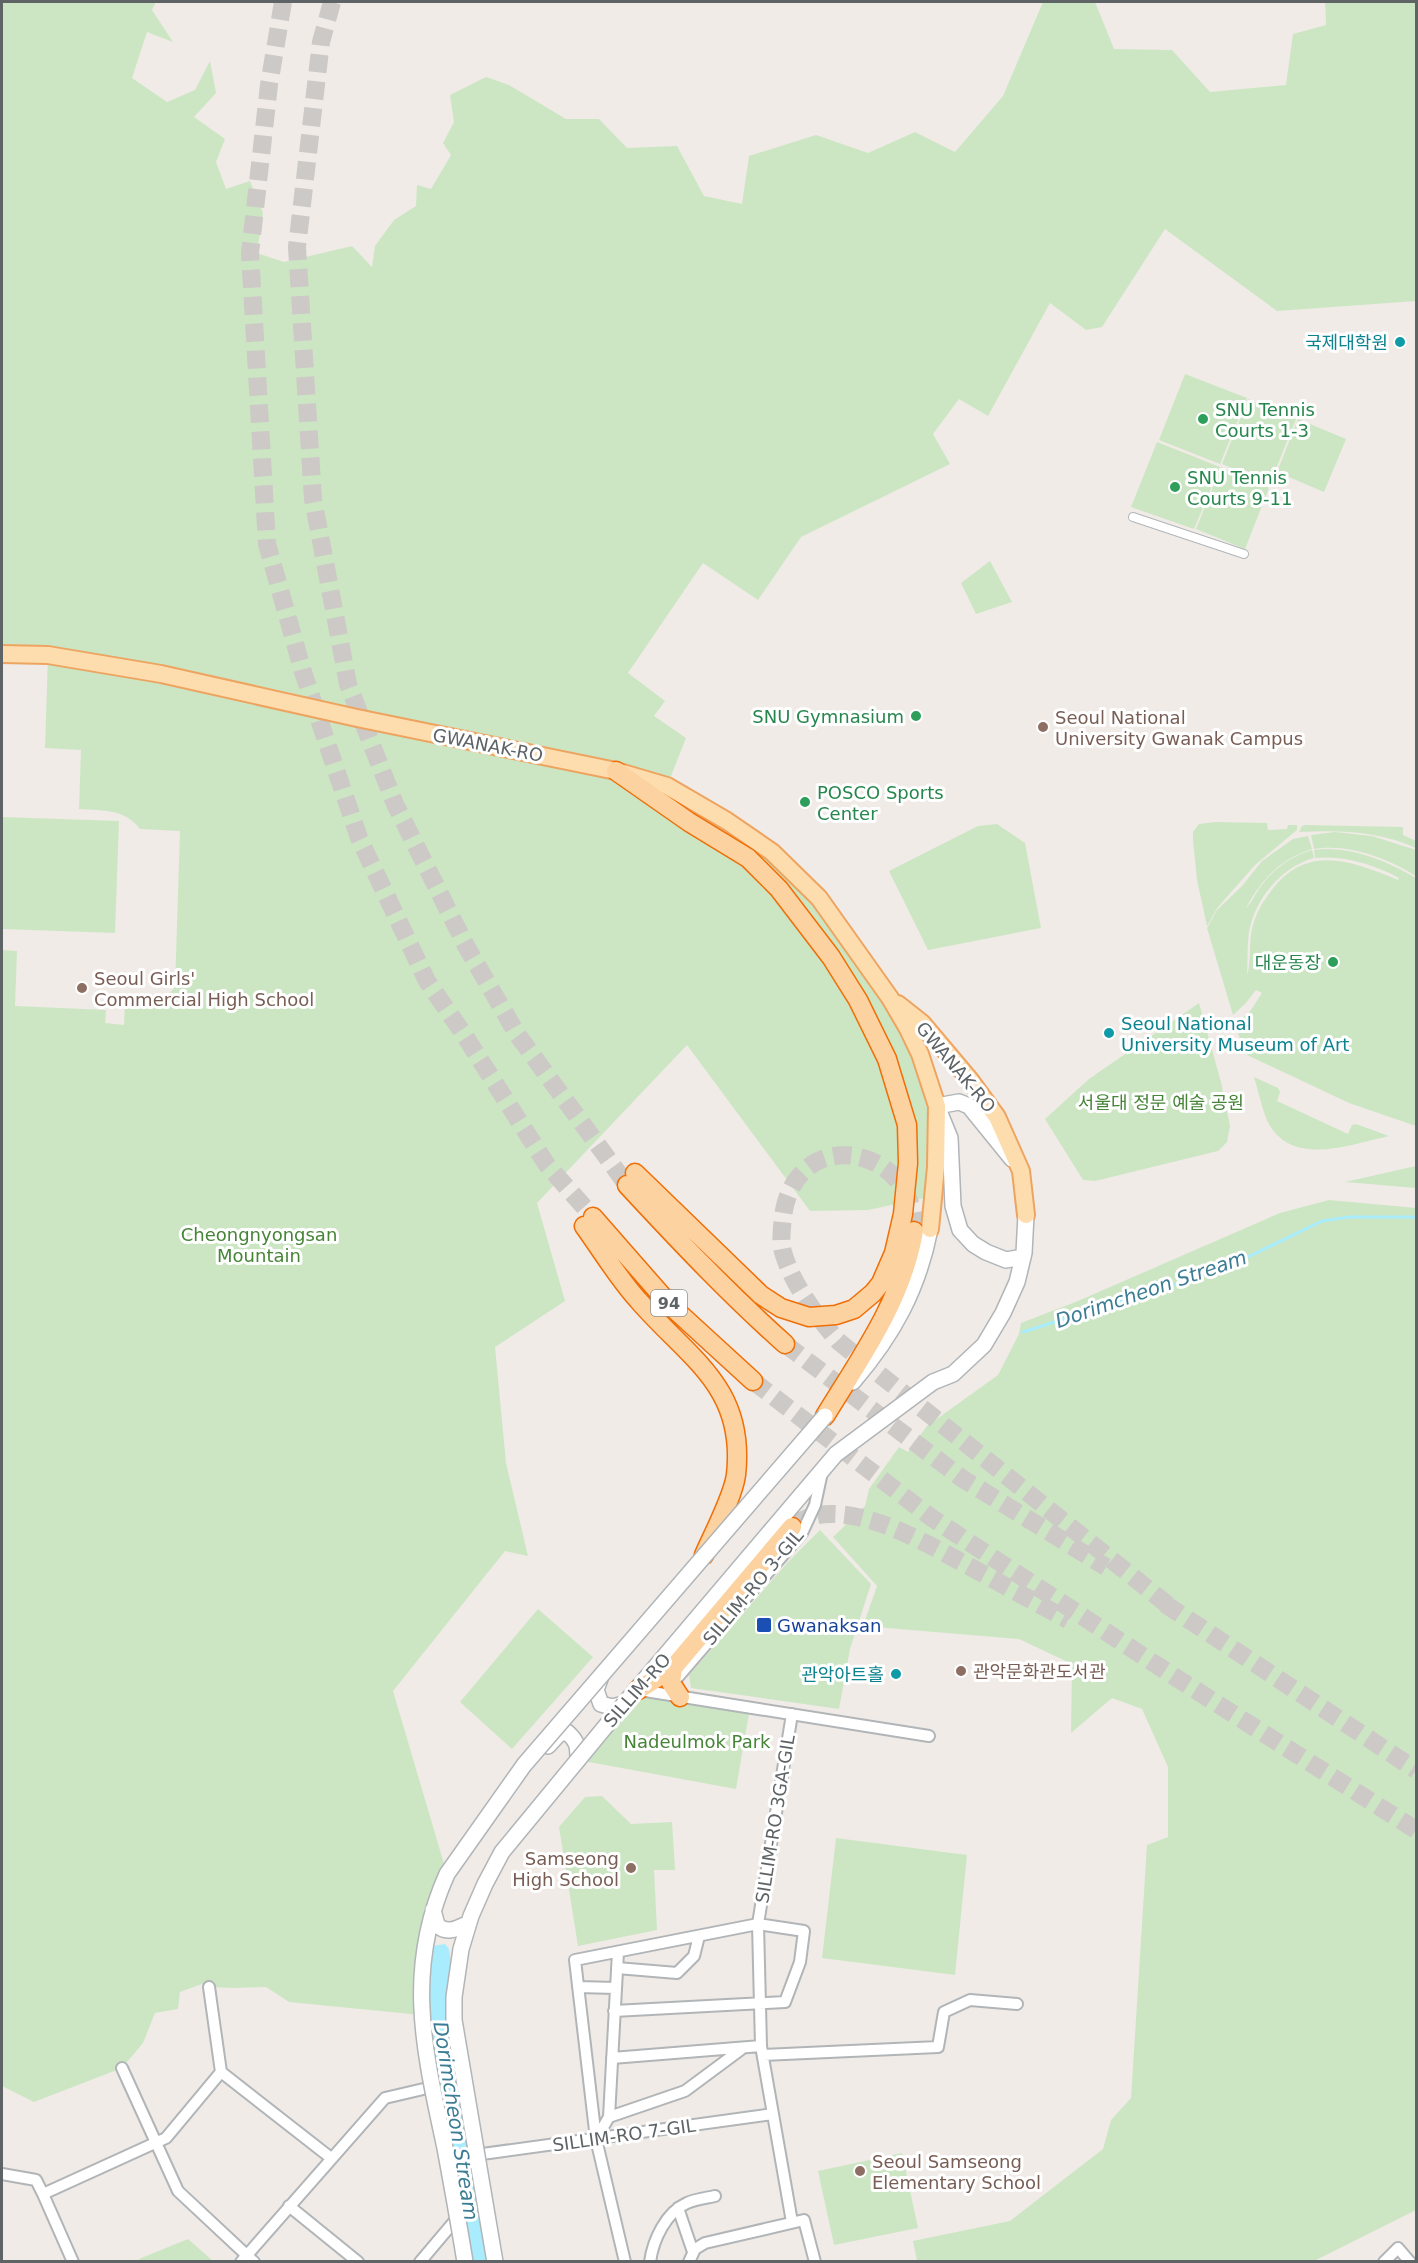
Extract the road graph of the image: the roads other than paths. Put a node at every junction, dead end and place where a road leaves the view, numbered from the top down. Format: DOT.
graph roads {
  1 [pos="1133,517"];
  2 [pos="1244,554"];
  3 [pos="2,654"];
  4 [pos="616,771"];
  5 [pos="890,998"];
  6 [pos="937,1106"];
  7 [pos="1021,1171"];
  8 [pos="1026,1215"];
  9 [pos="922,1230"];
  10 [pos="1023,1257"];
  11 [pos="785,1344"];
  12 [pos="753,1381"];
  13 [pos="825,1416"];
  14 [pos="823,1470"];
  15 [pos="792,1527"];
  16 [pos="701,1561"];
  17 [pos="672,1668"];
  18 [pos="601,1676"];
  19 [pos="638,1690"];
  20 [pos="680,1697"];
  21 [pos="624,1704"];
  22 [pos="792,1714"];
  23 [pos="929,1736"];
  24 [pos="535,1752"];
  25 [pos="578,1760"];
  26 [pos="433,1910"];
  27 [pos="469,1923"];
  28 [pos="758,1924"];
  29 [pos="699,1936"];
  30 [pos="618,1952"];
  31 [pos="617,1968"];
  32 [pos="209,1987"];
  33 [pos="578,1987"];
  34 [pos="615,1989"];
  35 [pos="760,2004"];
  36 [pos="1017,2004"];
  37 [pos="614,2012"];
  38 [pos="743,2048"];
  39 [pos="762,2051"];
  40 [pos="612,2058"];
  41 [pos="122,2068"];
  42 [pos="221,2072"];
  43 [pos="432,2087"];
  44 [pos="773,2114"];
  45 [pos="609,2116"];
  46 [pos="596,2139"];
  47 [pos="156,2143"];
  48 [pos="476,2155"];
  49 [pos="332,2158"];
  50 [pos="447,2160"];
  51 [pos="2,2174"];
  52 [pos="43,2194"];
  53 [pos="715,2196"];
  54 [pos="289,2206"];
  55 [pos="678,2208"];
  56 [pos="458,2217"];
  57 [pos="792,2222"];
  58 [pos="691,2257"];
  59 [pos="1411,2257"];
  60 [pos="462,2258"];
  61 [pos="247,2259"];
  62 [pos="73,2262"];
  63 [pos="358,2262"];
  64 [pos="420,2262"];
  65 [pos="495,2262"];
  66 [pos="625,2262"];
  67 [pos="650,2262"];
  68 [pos="815,2262"];
  69 [pos="1384,2262"];
  1 -- 2 [label="street"];
  3 -- 4 [label="main road, GWANAK-RO"];
  4 -- 5 [label="main road, GWANAK-RO"];
  4 -- 11 [label="highway"];
  5 -- 6 [label="main road, GWANAK-RO"];
  5 -- 7 [label="main road, GWANAK-RO"];
  6 -- 7 [label="main road"];
  6 -- 9 [label="main road, GWANAK-RO"];
  6 -- 10 [label="main road"];
  7 -- 8 [label="main road, GWANAK-RO"];
  8 -- 10 [label="main road, SILLIM-RO"];
  9 -- 13 [label="highway"];
  10 -- 14 [label="main road, SILLIM-RO"];
  12 -- 16 [label="highway, 94"];
  13 -- 16 [label="main road, SILLIM-RO, bridge"];
  14 -- 19 [label="main road, SILLIM-RO"];
  14 -- 20 [label="street, SILLIM-RO 3-GIL"];
  15 -- 17 [label="highway"];
  16 -- 18 [label="main road, SILLIM-RO, bridge"];
  17 -- 19 [label="highway"];
  17 -- 20 [label="highway"];
  18 -- 21 [label="main road, bridge"];
  18 -- 24 [label="main road, SILLIM-RO, bridge"];
  19 -- 20 [label="street"];
  19 -- 21 [label="main road, SILLIM-RO"];
  20 -- 22 [label="street"];
  21 -- 25 [label="main road, SILLIM-RO, bridge"];
  22 -- 23 [label="street"];
  22 -- 28 [label="street, SILLIM-RO 3GA-GIL"];
  24 -- 25 [label="main road, bridge"];
  24 -- 26 [label="main road, SILLIM-RO, bridge"];
  25 -- 27 [label="main road, SILLIM-RO, bridge"];
  26 -- 27 [label="main road, bridge"];
  26 -- 43 [label="main road, SILLIM-RO, bridge"];
  27 -- 48 [label="main road, SILLIM-RO, bridge"];
  28 -- 29 [label="street"];
  28 -- 35 [label="street, SILLIM-RO 3GA-GIL"];
  28 -- 35 [label="street, SILLIM-RO 3GA-GIL"];
  29 -- 30 [label="street"];
  29 -- 31 [label="street"];
  30 -- 31 [label="street"];
  30 -- 33 [label="street"];
  31 -- 34 [label="street"];
  32 -- 42 [label="street"];
  33 -- 34 [label="street"];
  33 -- 46 [label="street"];
  34 -- 37 [label="street"];
  35 -- 37 [label="street, SILLIM-RO 3GA-GIL"];
  35 -- 39 [label="street, SILLIM-RO 3GA-GIL"];
  36 -- 39 [label="street"];
  37 -- 40 [label="street"];
  38 -- 39 [label="street"];
  38 -- 40 [label="street"];
  38 -- 45 [label="street"];
  39 -- 44 [label="street, SILLIM-RO 3GA-GIL"];
  40 -- 45 [label="street"];
  41 -- 47 [label="street"];
  42 -- 47 [label="street"];
  42 -- 49 [label="street"];
  43 -- 49 [label="street"];
  43 -- 50 [label="main road, SILLIM-RO, bridge"];
  44 -- 46 [label="street, SILLIM-RO 7-GIL"];
  44 -- 57 [label="street, SILLIM-RO 3GA-GIL"];
  45 -- 46 [label="street"];
  46 -- 48 [label="street, SILLIM-RO 7-GIL"];
  46 -- 66 [label="street"];
  47 -- 52 [label="street"];
  47 -- 61 [label="street"];
  48 -- 50 [label="main road"];
  48 -- 65 [label="main road, SILLIM-RO, bridge"];
  49 -- 54 [label="street"];
  50 -- 56 [label="main road, SILLIM-RO, bridge"];
  51 -- 52 [label="street"];
  52 -- 62 [label="street"];
  53 -- 55 [label="street"];
  54 -- 61 [label="street"];
  54 -- 63 [label="street"];
  55 -- 58 [label="street"];
  55 -- 67 [label="street"];
  56 -- 60 [label="main road, SILLIM-RO, bridge"];
  56 -- 64 [label="street"];
  57 -- 58 [label="street"];
  57 -- 68 [label="street"];
  59 -- 69 [label="street"];
}
